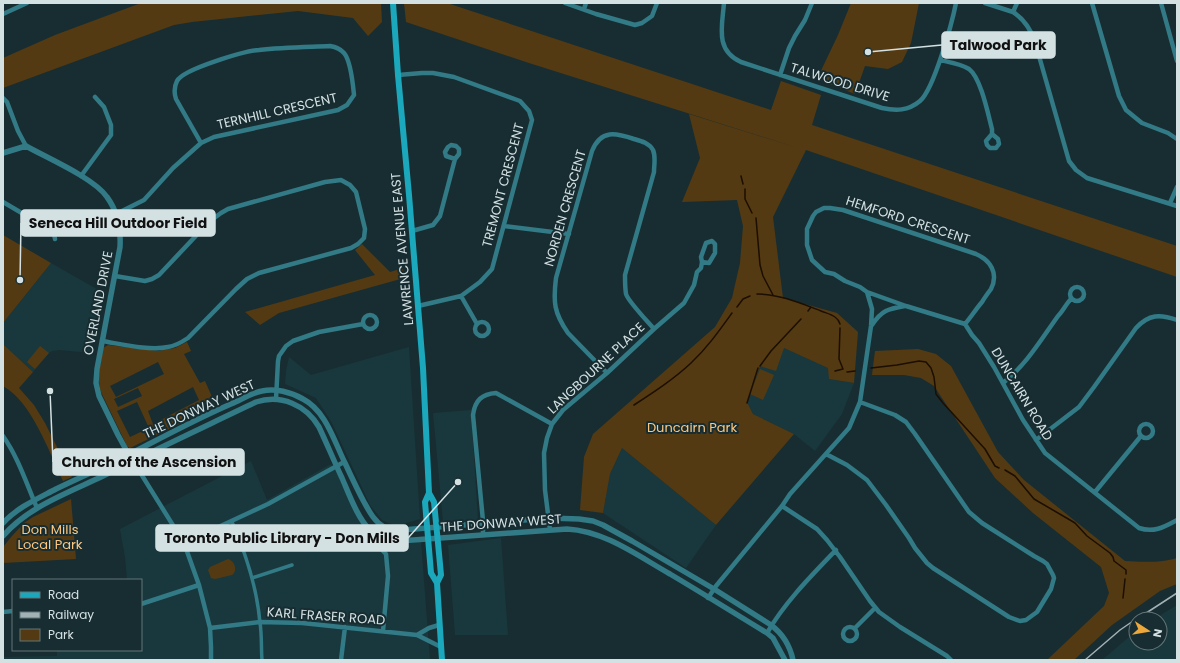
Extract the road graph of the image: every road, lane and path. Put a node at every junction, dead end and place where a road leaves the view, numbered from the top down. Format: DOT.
graph roads {
  1 [pos="27,3"];
  2 [pos="394,3"];
  3 [pos="565,3"];
  4 [pos="586,3"];
  5 [pos="657,3"];
  6 [pos="724,3"];
  7 [pos="812,3"];
  8 [pos="956,3"];
  9 [pos="985,3"];
  10 [pos="1017,3"];
  11 [pos="1092,3"];
  12 [pos="1161,3"];
  13 [pos="584,10"];
  14 [pos="1013,12"];
  15 [pos="3,14"];
  16 [pos="940,60"];
  17 [pos="1177,61"];
  18 [pos="398,75"];
  19 [pos="780,75"];
  20 [pos="95,96"];
  21 [pos="3,98"];
  22 [pos="992,134"];
  23 [pos="1177,139"];
  24 [pos="201,143"];
  25 [pos="26,146"];
  26 [pos="3,153"];
  27 [pos="454,159"];
  28 [pos="81,176"];
  29 [pos="1177,187"];
  30 [pos="3,202"];
  31 [pos="1170,204"];
  32 [pos="1177,206"];
  33 [pos="116,214"];
  34 [pos="504,226"];
  35 [pos="412,231"];
  36 [pos="569,234"];
  37 [pos="55,239"];
  38 [pos="702,262"];
  39 [pos="114,276"];
  40 [pos="868,292"];
  41 [pos="461,296"];
  42 [pos="1071,299"];
  43 [pos="418,306"];
  44 [pos="906,306"];
  45 [pos="1177,320"];
  46 [pos="362,324"];
  47 [pos="477,324"];
  48 [pos="965,324"];
  49 [pos="871,326"];
  50 [pos="654,329"];
  51 [pos="102,341"];
  52 [pos="607,373"];
  53 [pos="1003,383"];
  54 [pos="276,391"];
  55 [pos="276,399"];
  56 [pos="303,399"];
  57 [pos="860,402"];
  58 [pos="301,407"];
  59 [pos="220,409"];
  60 [pos="224,418"];
  61 [pos="552,424"];
  62 [pos="3,436"];
  63 [pos="1141,436"];
  64 [pos="1036,440"];
  65 [pos="826,454"];
  66 [pos="128,455"];
  67 [pos="133,461"];
  68 [pos="344,462"];
  69 [pos="337,466"];
  70 [pos="81,478"];
  71 [pos="84,485"];
  72 [pos="1095,492"];
  73 [pos="429,493"];
  74 [pos="359,494"];
  75 [pos="351,498"];
  76 [pos="34,500"];
  77 [pos="782,506"];
  78 [pos="38,508"];
  79 [pos="549,518"];
  80 [pos="1177,520"];
  81 [pos="232,522"];
  82 [pos="3,523"];
  83 [pos="483,524"];
  84 [pos="437,527"];
  85 [pos="428,528"];
  86 [pos="550,530"];
  87 [pos="613,531"];
  88 [pos="483,535"];
  89 [pos="3,536"];
  90 [pos="438,537"];
  91 [pos="429,538"];
  92 [pos="609,540"];
  93 [pos="184,543"];
  94 [pos="382,550"];
  95 [pos="836,550"];
  96 [pos="292,565"];
  97 [pos="252,578"];
  98 [pos="436,583"];
  99 [pos="199,585"];
  100 [pos="714,589"];
  101 [pos="708,598"];
  102 [pos="142,604"];
  103 [pos="875,608"];
  104 [pos="260,622"];
  105 [pos="439,625"];
  106 [pos="771,625"];
  107 [pos="345,627"];
  108 [pos="210,628"];
  109 [pos="855,628"];
  110 [pos="383,631"];
  111 [pos="766,633"];
  112 [pos="417,635"];
  113 [pos="441,646"];
  114 [pos="211,660"];
  115 [pos="262,660"];
  116 [pos="341,660"];
  117 [pos="442,660"];
  118 [pos="785,660"];
  119 [pos="792,660"];
  120 [pos="951,660"];
  1 -- 15 [label="street"];
  2 -- 18 [label="main road, LAWRENCE AVENUE EAST"];
  3 -- 13 [label="street"];
  4 -- 13 [label="street"];
  5 -- 13 [label="street"];
  6 -- 19 [label="street, TALWOOD DRIVE"];
  7 -- 19 [label="street"];
  8 -- 16 [label="street, TALWOOD DRIVE"];
  9 -- 14 [label="street"];
  10 -- 14 [label="street"];
  11 -- 23 [label="street"];
  12 -- 17 [label="street"];
  14 -- 31 [label="street"];
  16 -- 19 [label="street, TALWOOD DRIVE"];
  16 -- 22 [label="street"];
  18 -- 34 [label="street, TREMONT CRESCENT"];
  18 -- 35 [label="main road, LAWRENCE AVENUE EAST"];
  20 -- 28 [label="street"];
  21 -- 25 [label="street"];
  24 -- 24 [label="street, TERNHILL CRESCENT"];
  24 -- 33 [label="street, TERNHILL CRESCENT"];
  25 -- 26 [label="street"];
  25 -- 28 [label="street, OVERLAND DRIVE"];
  27 -- 35 [label="street"];
  28 -- 33 [label="street, OVERLAND DRIVE"];
  29 -- 31 [label="street"];
  30 -- 37 [label="street"];
  31 -- 32 [label="street"];
  33 -- 39 [label="street, OVERLAND DRIVE"];
  34 -- 36 [label="street"];
  34 -- 41 [label="street, TREMONT CRESCENT"];
  35 -- 43 [label="main road, LAWRENCE AVENUE EAST"];
  36 -- 50 [label="street, NORDEN CRESCENT"];
  36 -- 52 [label="street, NORDEN CRESCENT"];
  38 -- 38 [label="street, LANGBOURNE PLACE"];
  38 -- 50 [label="street, LANGBOURNE PLACE"];
  39 -- 51 [label="street, OVERLAND DRIVE"];
  39 -- 51 [label="street"];
  40 -- 44 [label="street"];
  40 -- 48 [label="street, HEMFORD CRESCENT"];
  40 -- 49 [label="street"];
  41 -- 43 [label="street, TREMONT CRESCENT"];
  41 -- 47 [label="street"];
  42 -- 53 [label="street"];
  43 -- 73 [label="main road, LAWRENCE AVENUE EAST"];
  44 -- 48 [label="street"];
  44 -- 49 [label="street"];
  45 -- 64 [label="street"];
  46 -- 54 [label="street"];
  48 -- 53 [label="street, DUNCAIRN ROAD"];
  49 -- 57 [label="street"];
  50 -- 52 [label="street, LANGBOURNE PLACE"];
  51 -- 66 [label="street, OVERLAND DRIVE"];
  52 -- 61 [label="street, LANGBOURNE PLACE"];
  53 -- 64 [label="street, DUNCAIRN ROAD"];
  54 -- 55 [label="street"];
  54 -- 56 [label="street, THE DONWAY WEST"];
  54 -- 59 [label="street, THE DONWAY WEST"];
  55 -- 58 [label="street, THE DONWAY WEST"];
  55 -- 60 [label="street, THE DONWAY WEST"];
  56 -- 58 [label="street"];
  56 -- 68 [label="street, THE DONWAY WEST"];
  57 -- 65 [label="street"];
  57 -- 65 [label="street"];
  58 -- 69 [label="street, THE DONWAY WEST"];
  59 -- 60 [label="street"];
  59 -- 66 [label="street, THE DONWAY WEST"];
  60 -- 67 [label="street, THE DONWAY WEST"];
  61 -- 79 [label="street, LANGBOURNE PLACE"];
  61 -- 83 [label="street"];
  62 -- 76 [label="street"];
  63 -- 72 [label="street"];
  64 -- 72 [label="street, DUNCAIRN ROAD"];
  65 -- 77 [label="street"];
  66 -- 67 [label="street, OVERLAND DRIVE"];
  66 -- 70 [label="street, THE DONWAY WEST"];
  67 -- 71 [label="street, THE DONWAY WEST"];
  67 -- 93 [label="street"];
  68 -- 69 [label="street"];
  68 -- 74 [label="street, THE DONWAY WEST"];
  69 -- 75 [label="street, THE DONWAY WEST"];
  69 -- 81 [label="street"];
  70 -- 71 [label="street"];
  70 -- 76 [label="street, THE DONWAY WEST"];
  71 -- 78 [label="street, THE DONWAY WEST"];
  72 -- 80 [label="street, DUNCAIRN ROAD"];
  73 -- 84 [label="main road, LAWRENCE AVENUE EAST"];
  73 -- 85 [label="main road, LAWRENCE AVENUE EAST"];
  74 -- 75 [label="street"];
  74 -- 85 [label="street, THE DONWAY WEST"];
  75 -- 91 [label="street, THE DONWAY WEST"];
  76 -- 78 [label="street"];
  76 -- 82 [label="street, THE DONWAY WEST"];
  77 -- 95 [label="street"];
  77 -- 100 [label="street"];
  78 -- 89 [label="street, THE DONWAY WEST"];
  79 -- 83 [label="street, THE DONWAY WEST"];
  79 -- 86 [label="street, LANGBOURNE PLACE"];
  79 -- 87 [label="street, THE DONWAY WEST"];
  81 -- 93 [label="street"];
  81 -- 97 [label="street"];
  83 -- 84 [label="street, THE DONWAY WEST"];
  83 -- 88 [label="street"];
  84 -- 85 [label="street, THE DONWAY WEST"];
  84 -- 90 [label="main road, LAWRENCE AVENUE EAST"];
  85 -- 91 [label="main road, LAWRENCE AVENUE EAST"];
  86 -- 88 [label="street, THE DONWAY WEST"];
  86 -- 92 [label="street, THE DONWAY WEST"];
  87 -- 92 [label="street"];
  87 -- 100 [label="street, THE DONWAY WEST"];
  88 -- 90 [label="street, THE DONWAY WEST"];
  90 -- 91 [label="street, THE DONWAY WEST"];
  90 -- 98 [label="main road, LAWRENCE AVENUE EAST"];
  91 -- 98 [label="main road, LAWRENCE AVENUE EAST"];
  92 -- 101 [label="street, THE DONWAY WEST"];
  93 -- 99 [label="street"];
  94 -- 110 [label="street"];
  95 -- 103 [label="street"];
  95 -- 106 [label="street"];
  96 -- 97 [label="street"];
  97 -- 104 [label="street"];
  98 -- 105 [label="main road, LAWRENCE AVENUE EAST"];
  99 -- 102 [label="street"];
  99 -- 108 [label="street"];
  100 -- 101 [label="street"];
  100 -- 106 [label="street, THE DONWAY WEST"];
  101 -- 111 [label="street, THE DONWAY WEST"];
  103 -- 109 [label="street"];
  103 -- 120 [label="street"];
  104 -- 107 [label="street, KARL FRASER ROAD"];
  104 -- 108 [label="street, KARL FRASER ROAD"];
  104 -- 115 [label="street"];
  105 -- 112 [label="street"];
  105 -- 113 [label="main road, LAWRENCE AVENUE EAST"];
  106 -- 111 [label="street"];
  106 -- 119 [label="street, THE DONWAY WEST"];
  107 -- 110 [label="street, KARL FRASER ROAD"];
  107 -- 116 [label="street"];
  108 -- 114 [label="street"];
  110 -- 112 [label="street, KARL FRASER ROAD"];
  111 -- 118 [label="street, THE DONWAY WEST"];
  112 -- 113 [label="street, KARL FRASER ROAD"];
  113 -- 117 [label="main road, LAWRENCE AVENUE EAST"];
}
